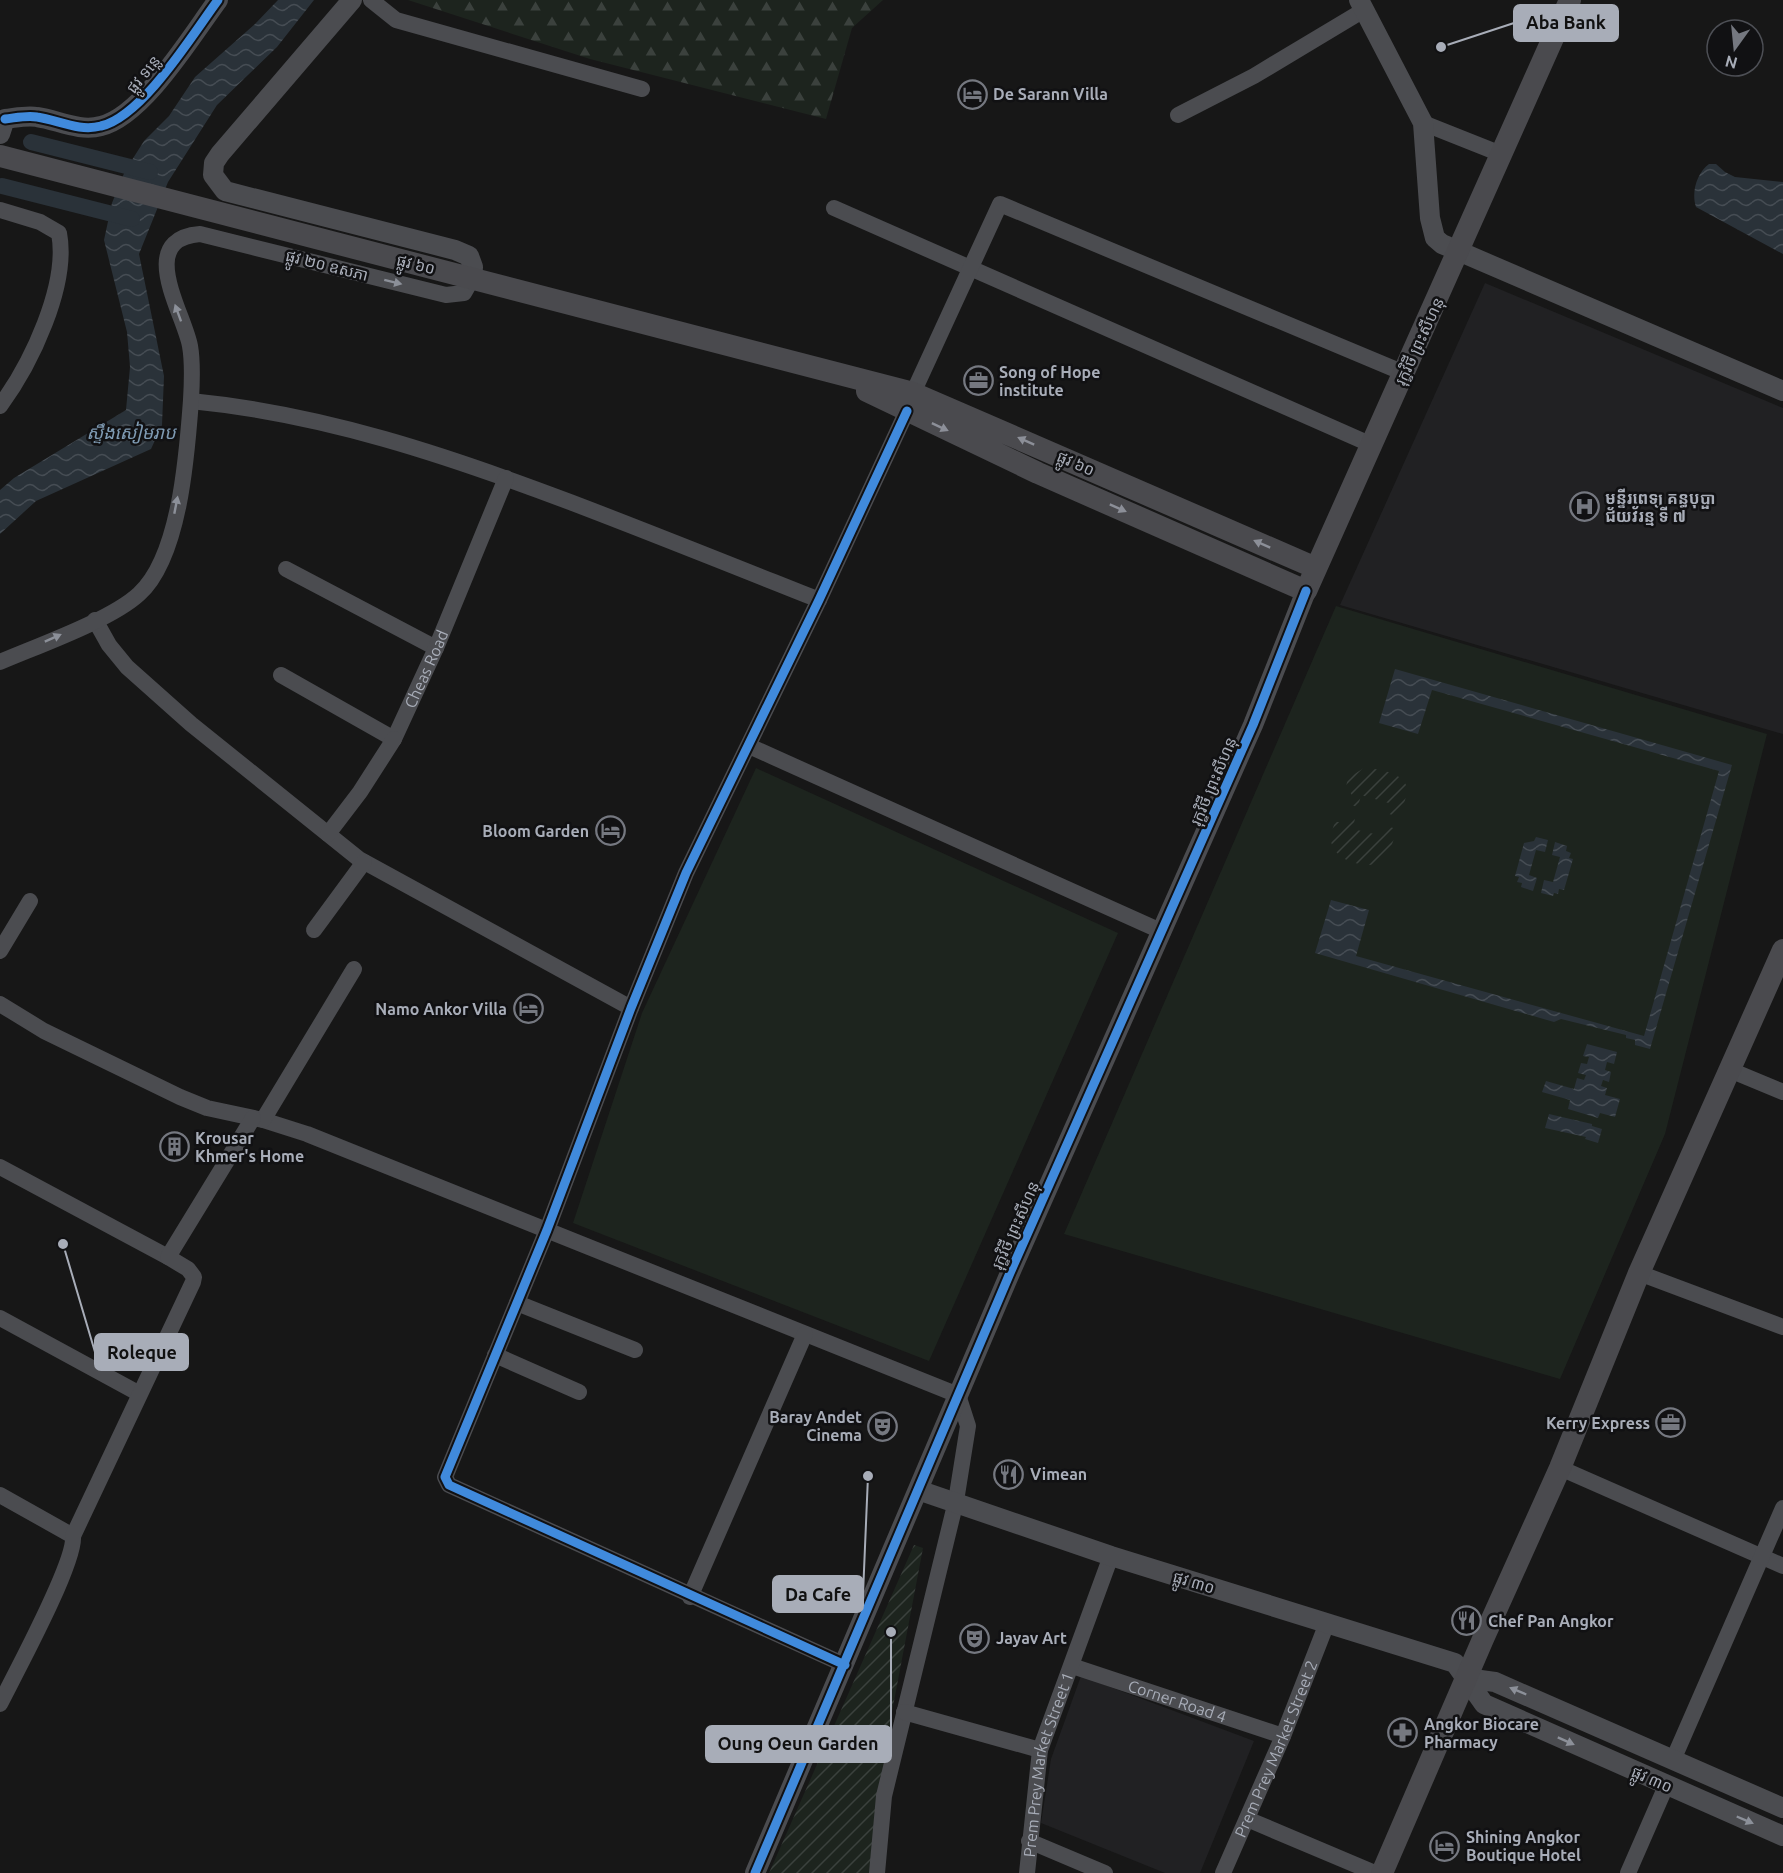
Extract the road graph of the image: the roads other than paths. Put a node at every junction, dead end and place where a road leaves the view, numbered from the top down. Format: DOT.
graph roads {
  1 [pos="218,0"];
  2 [pos="352,0"];
  3 [pos="371,0"];
  4 [pos="1570,0"];
  5 [pos="1362,5"];
  6 [pos="642,89"];
  7 [pos="1178,115"];
  8 [pos="2,122"];
  9 [pos="1423,123"];
  10 [pos="1501,154"];
  11 [pos="0,156"];
  12 [pos="834,208"];
  13 [pos="0,210"];
  14 [pos="1459,253"];
  15 [pos="972,269"];
  16 [pos="472,279"];
  17 [pos="1404,373"];
  18 [pos="1783,391"];
  19 [pos="191,401"];
  20 [pos="910,402"];
  21 [pos="0,406"];
  22 [pos="1372,445"];
  23 [pos="506,478"];
  24 [pos="1316,568"];
  25 [pos="286,569"];
  26 [pos="1306,591"];
  27 [pos="819,600"];
  28 [pos="95,620"];
  29 [pos="436,648"];
  30 [pos="0,662"];
  31 [pos="282,675"];
  32 [pos="394,739"];
  33 [pos="749,746"];
  34 [pos="328,834"];
  35 [pos="364,862"];
  36 [pos="30,901"];
  37 [pos="314,930"];
  38 [pos="1163,932"];
  39 [pos="1783,950"];
  40 [pos="0,951"];
  41 [pos="354,969"];
  42 [pos="0,1004"];
  43 [pos="631,1008"];
  44 [pos="1730,1070"];
  45 [pos="1783,1092"];
  46 [pos="258,1119"];
  47 [pos="0,1167"];
  48 [pos="547,1230"];
  49 [pos="168,1257"];
  50 [pos="1639,1273"];
  51 [pos="517,1303"];
  52 [pos="0,1318"];
  53 [pos="1783,1327"];
  54 [pos="805,1334"];
  55 [pos="635,1350"];
  56 [pos="495,1355"];
  57 [pos="579,1392"];
  58 [pos="138,1393"];
  59 [pos="958,1395"];
  60 [pos="1560,1468"];
  61 [pos="918,1490"];
  62 [pos="0,1495"];
  63 [pos="956,1501"];
  64 [pos="1783,1508"];
  65 [pos="73,1536"];
  66 [pos="1111,1556"];
  67 [pos="1761,1556"];
  68 [pos="1783,1566"];
  69 [pos="690,1597"];
  70 [pos="1327,1623"];
  71 [pos="845,1665"];
  72 [pos="1072,1666"];
  73 [pos="1466,1678"];
  74 [pos="0,1704"];
  75 [pos="904,1712"];
  76 [pos="1283,1736"];
  77 [pos="1040,1750"];
  78 [pos="1673,1760"];
  79 [pos="1666,1786"];
  80 [pos="1783,1808"];
  81 [pos="1247,1819"];
  82 [pos="1783,1836"];
  83 [pos="1029,1841"];
  84 [pos="755,1873"];
  85 [pos="877,1873"];
  86 [pos="1027,1873"];
  87 [pos="1105,1873"];
  88 [pos="1224,1873"];
  89 [pos="1375,1873"];
  90 [pos="1382,1873"];
  91 [pos="1628,1873"];
  1 -- 8 [label="street, ផ្លូវ ទន្លេ"];
  2 -- 16 [label="street"];
  3 -- 6 [label="street"];
  4 -- 10 [label="main road, រុក្ខវិថី ព្រះសីហនុ"];
  5 -- 7 [label="street"];
  5 -- 9 [label="street"];
  9 -- 10 [label="street"];
  9 -- 14 [label="street"];
  10 -- 14 [label="main road, រុក្ខវិថី ព្រះសីហនុ"];
  11 -- 16 [label="main road, ផ្លូវ ៦០"];
  12 -- 15 [label="street"];
  13 -- 21 [label="street"];
  14 -- 17 [label="main road, រុក្ខវិថី ព្រះសីហនុ"];
  14 -- 18 [label="street"];
  15 -- 17 [label="street"];
  15 -- 20 [label="street"];
  15 -- 22 [label="street"];
  19 -- 16 [label="street, ផ្លូវ ២០ ឧសភា, one-way"];
  16 -- 20 [label="main road, ផ្លូវ ៦០"];
  17 -- 22 [label="main road, រុក្ខវិថី ព្រះសីហនុ"];
  19 -- 23 [label="street"];
  28 -- 19 [label="street, ផ្លូវ ២០ ឧសភា, one-way"];
  24 -- 20 [label="main road, ផ្លូវ ៦០, one-way"];
  20 -- 26 [label="main road, ផ្លូវ ៦០, one-way"];
  20 -- 27 [label="street"];
  22 -- 24 [label="main road, រុក្ខវិថី ព្រះសីហនុ"];
  23 -- 27 [label="street"];
  23 -- 29 [label="street, Cheas Road"];
  24 -- 26 [label="main road, រុក្ខវិថី ព្រះសីហនុ"];
  25 -- 29 [label="street"];
  26 -- 38 [label="street, រុក្ខវិថី ព្រះសីហនុ"];
  27 -- 33 [label="street"];
  30 -- 28 [label="street, ផ្លូវ ២០ ឧសភា, one-way"];
  28 -- 34 [label="street"];
  29 -- 32 [label="street, Cheas Road"];
  31 -- 32 [label="street"];
  32 -- 34 [label="street, Cheas Road"];
  33 -- 38 [label="street"];
  33 -- 43 [label="street"];
  34 -- 35 [label="street"];
  35 -- 37 [label="street"];
  35 -- 43 [label="street"];
  36 -- 40 [label="street"];
  38 -- 59 [label="street, រុក្ខវិថី ព្រះសីហនុ"];
  39 -- 44 [label="main road"];
  41 -- 46 [label="street"];
  42 -- 46 [label="street"];
  43 -- 48 [label="street"];
  44 -- 45 [label="street"];
  44 -- 50 [label="main road"];
  46 -- 48 [label="street"];
  46 -- 49 [label="street"];
  47 -- 49 [label="street"];
  48 -- 51 [label="street"];
  48 -- 54 [label="street"];
  49 -- 58 [label="street"];
  50 -- 53 [label="street"];
  50 -- 60 [label="main road"];
  51 -- 55 [label="street"];
  51 -- 56 [label="street"];
  52 -- 58 [label="street"];
  54 -- 59 [label="street"];
  54 -- 69 [label="street"];
  56 -- 57 [label="street"];
  56 -- 69 [label="street"];
  58 -- 65 [label="street"];
  59 -- 61 [label="street, រុក្ខវិថី ព្រះសីហនុ"];
  59 -- 63 [label="street"];
  60 -- 67 [label="street"];
  60 -- 73 [label="main road"];
  61 -- 63 [label="street, ផ្លូវ ៣០"];
  61 -- 71 [label="street, រុក្ខវិថី ព្រះសីហនុ"];
  62 -- 65 [label="street"];
  63 -- 66 [label="street, ផ្លូវ ៣០"];
  63 -- 75 [label="street"];
  64 -- 67 [label="street"];
  65 -- 74 [label="street"];
  66 -- 70 [label="street, ផ្លូវ ៣០"];
  66 -- 72 [label="street, Prem Prey Market Street 1"];
  67 -- 68 [label="street"];
  67 -- 78 [label="street"];
  69 -- 71 [label="street"];
  70 -- 73 [label="street, ផ្លូវ ៣០"];
  70 -- 76 [label="street, Prem Prey Market Street 2"];
  71 -- 84 [label="street, រុក្ខវិថី ព្រះសីហនុ"];
  72 -- 76 [label="street, Corner Road 4"];
  72 -- 77 [label="street, Prem Prey Market Street 1"];
  78 -- 73 [label="street, ផ្លូវ ៣០, one-way"];
  73 -- 79 [label="street, ផ្លូវ ៣០, one-way"];
  73 -- 90 [label="main road"];
  75 -- 77 [label="street"];
  75 -- 85 [label="street"];
  76 -- 81 [label="street, Prem Prey Market Street 2"];
  77 -- 83 [label="street, Prem Prey Market Street 1"];
  78 -- 80 [label="street, ផ្លូវ ៣០"];
  79 -- 82 [label="street, ផ្លូវ ៣០, one-way"];
  79 -- 91 [label="street"];
  81 -- 88 [label="street, Prem Prey Market Street 2"];
  81 -- 89 [label="street"];
  83 -- 86 [label="street, Prem Prey Market Street 1"];
  83 -- 87 [label="street"];
}
